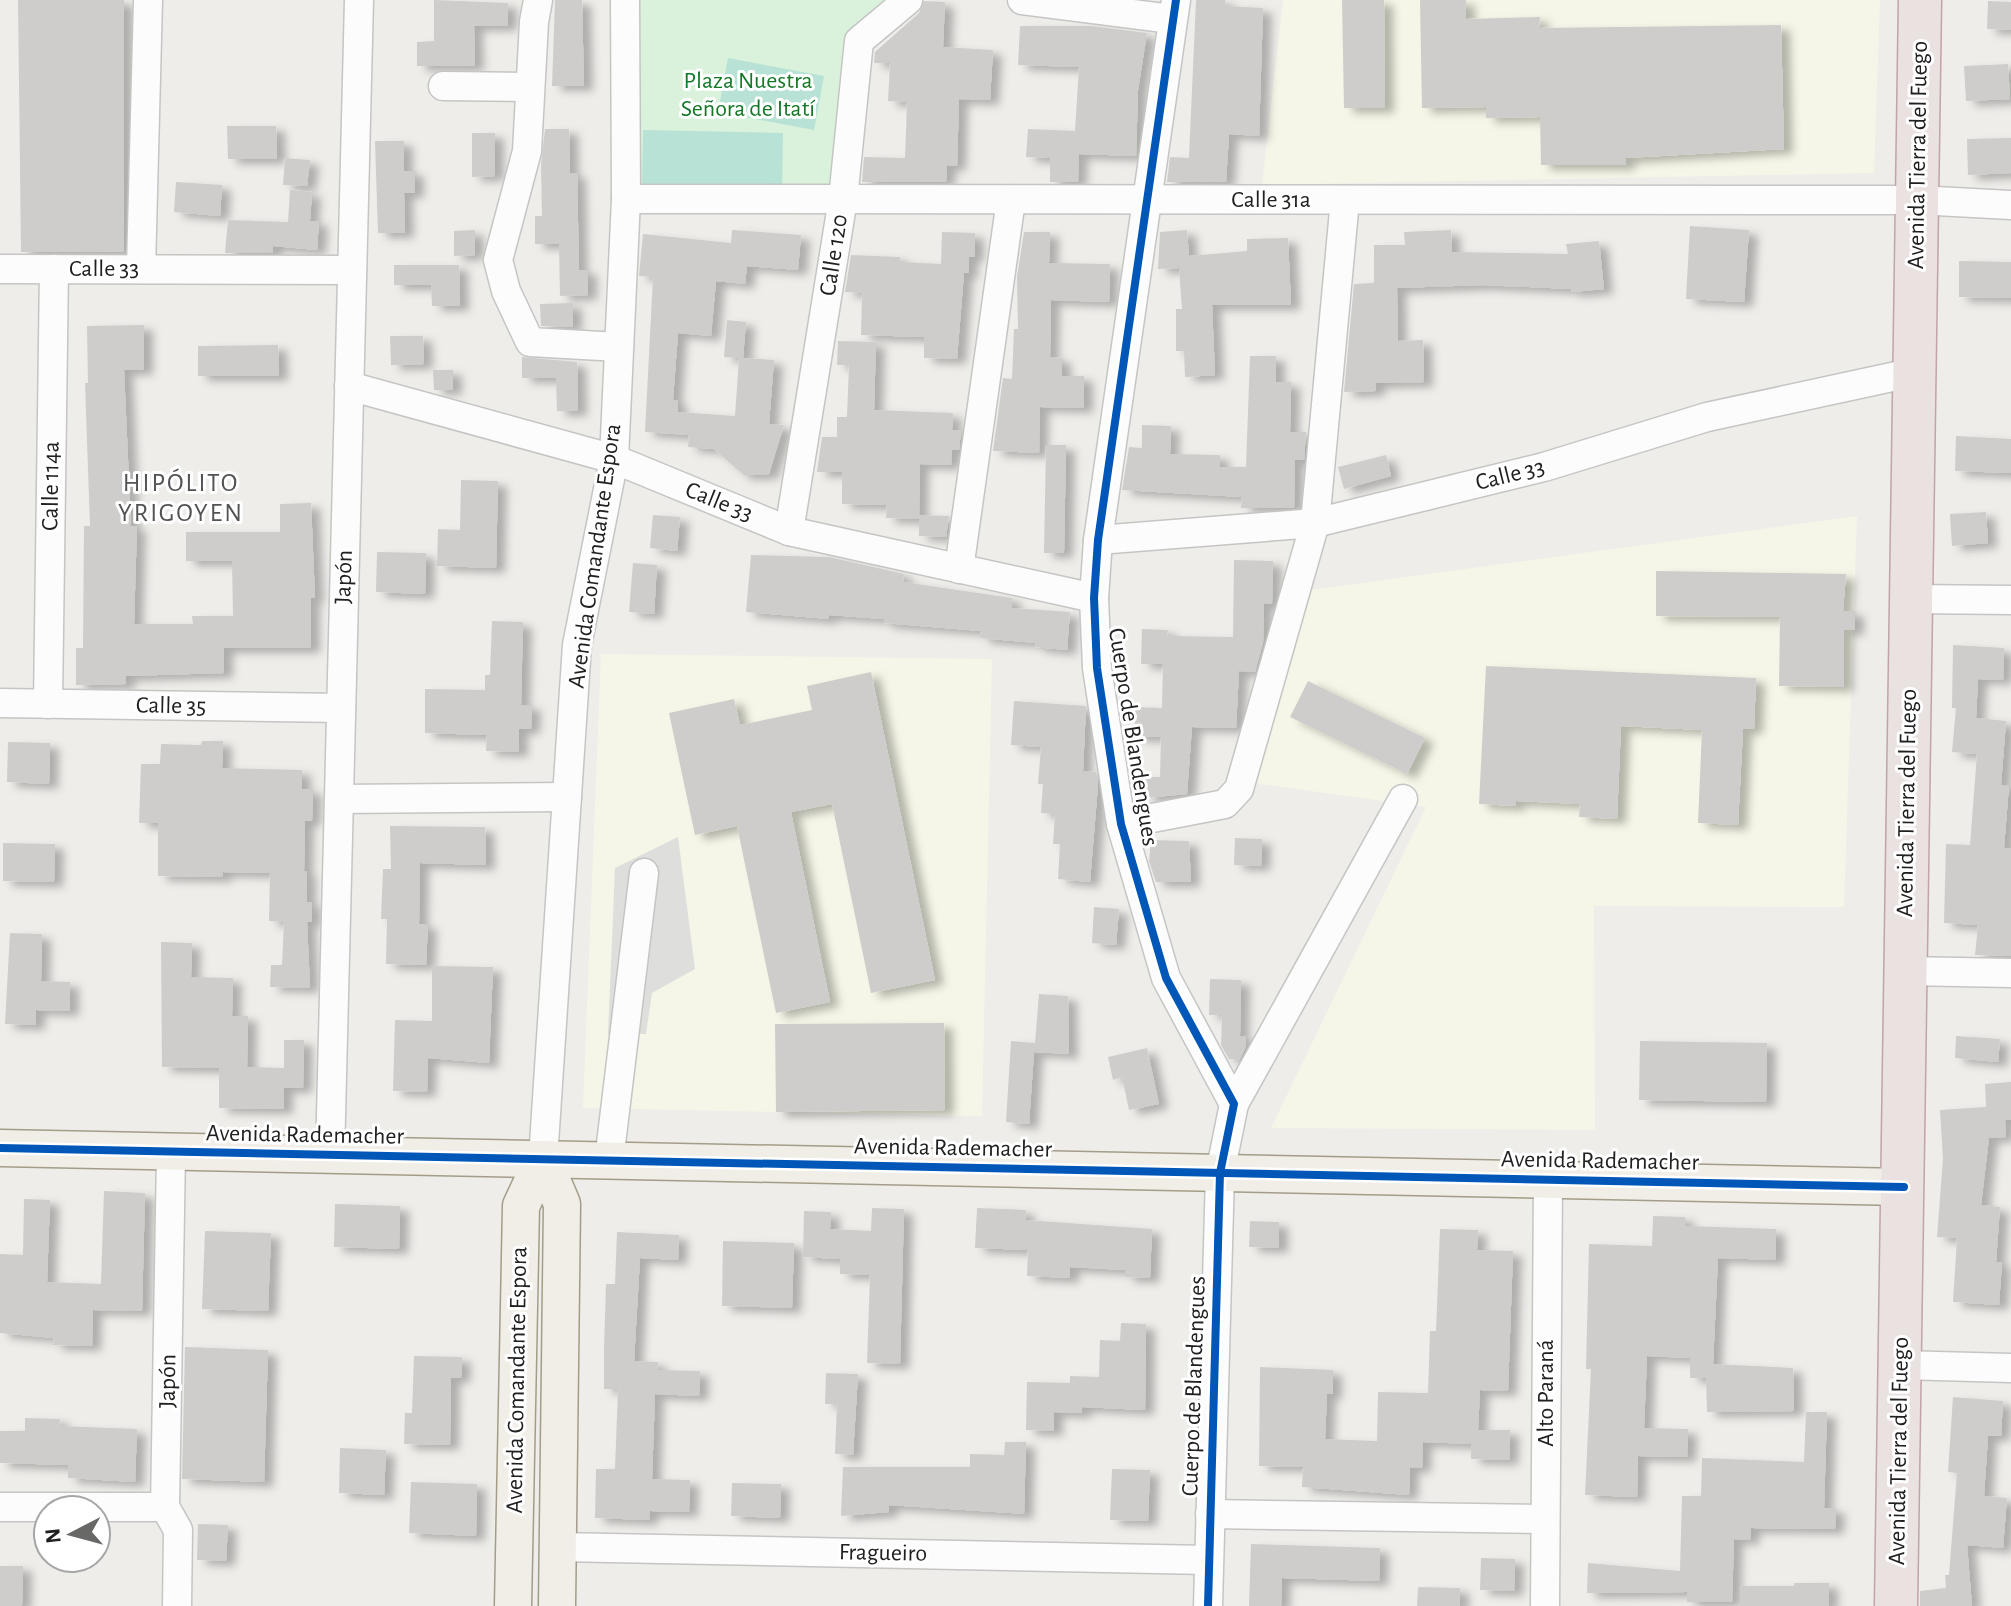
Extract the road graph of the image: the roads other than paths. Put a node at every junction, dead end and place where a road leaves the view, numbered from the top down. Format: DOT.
graph roads {
  1 [pos="148,0"];
  2 [pos="359,0"];
  3 [pos="538,0"];
  4 [pos="625,0"];
  5 [pos="908,0"];
  6 [pos="1022,0"];
  7 [pos="1920,0"];
  8 [pos="1174,9"];
  9 [pos="443,86"];
  10 [pos="529,87"];
  11 [pos="626,199"];
  12 [pos="843,199"];
  13 [pos="1146,199"];
  14 [pos="1011,200"];
  15 [pos="1345,200"];
  16 [pos="1917,200"];
  17 [pos="2011,205"];
  18 [pos="0,269"];
  19 [pos="54,269"];
  20 [pos="141,269"];
  21 [pos="352,270"];
  22 [pos="619,347"];
  23 [pos="1915,372"];
  24 [pos="349,386"];
  25 [pos="614,459"];
  26 [pos="1315,523"];
  27 [pos="789,531"];
  28 [pos="1098,540"];
  29 [pos="959,569"];
  30 [pos="1094,598"];
  31 [pos="1910,599"];
  32 [pos="2011,600"];
  33 [pos="0,703"];
  34 [pos="48,704"];
  35 [pos="341,708"];
  36 [pos="567,797"];
  37 [pos="340,799"];
  38 [pos="1403,799"];
  39 [pos="1121,824"];
  40 [pos="644,873"];
  41 [pos="1905,971"];
  42 [pos="2011,973"];
  43 [pos="1234,1104"];
  44 [pos="0,1148"];
  45 [pos="171,1152"];
  46 [pos="330,1155"];
  47 [pos="543,1159"];
  48 [pos="609,1160"];
  49 [pos="1220,1173"];
  50 [pos="1548,1181"];
  51 [pos="1904,1187"];
  52 [pos="1900,1365"];
  53 [pos="2011,1368"];
  54 [pos="0,1507"];
  55 [pos="165,1507"];
  56 [pos="1210,1514"];
  57 [pos="1545,1519"];
  58 [pos="558,1547"];
  59 [pos="1208,1560"];
  60 [pos="177,1606"];
  61 [pos="513,1606"];
  62 [pos="557,1606"];
  63 [pos="1208,1606"];
  64 [pos="1545,1606"];
  65 [pos="1896,1606"];
  1 -- 20 [label="street"];
  2 -- 21 [label="street, Japón"];
  3 -- 10 [label="street"];
  4 -- 11 [label="street, Avenida Comandante Espora"];
  5 -- 12 [label="street, Calle 120"];
  6 -- 8 [label="street"];
  7 -- 16 [label="highway, Avenida Tierra del Fuego"];
  8 -- 13 [label="street, Cuerpo de Blandengues"];
  9 -- 10 [label="street"];
  10 -- 22 [label="street"];
  11 -- 12 [label="street, Calle 31a"];
  11 -- 22 [label="street, Avenida Comandante Espora"];
  12 -- 14 [label="street, Calle 31a"];
  12 -- 27 [label="street, Calle 120"];
  13 -- 14 [label="street, Calle 31a"];
  13 -- 15 [label="street, Calle 31a"];
  13 -- 28 [label="street, Cuerpo de Blandengues"];
  14 -- 29 [label="street"];
  15 -- 16 [label="street, Calle 31a"];
  15 -- 26 [label="street"];
  16 -- 17 [label="street"];
  16 -- 23 [label="highway, Avenida Tierra del Fuego"];
  18 -- 19 [label="street, Calle 33"];
  19 -- 20 [label="street, Calle 33"];
  19 -- 34 [label="street, Calle 114a"];
  20 -- 21 [label="street, Calle 33"];
  21 -- 24 [label="street, Japón"];
  22 -- 25 [label="street, Avenida Comandante Espora"];
  23 -- 26 [label="street, Calle 33"];
  23 -- 31 [label="highway, Avenida Tierra del Fuego"];
  24 -- 25 [label="street, Calle 33"];
  24 -- 35 [label="street, Japón"];
  25 -- 27 [label="street, Calle 33"];
  25 -- 36 [label="street, Avenida Comandante Espora"];
  26 -- 28 [label="street, Calle 33"];
  26 -- 39 [label="street"];
  27 -- 29 [label="street, Calle 33"];
  28 -- 30 [label="street, Cuerpo de Blandengues"];
  29 -- 30 [label="street, Calle 33"];
  30 -- 39 [label="street, Cuerpo de Blandengues"];
  31 -- 32 [label="street"];
  31 -- 41 [label="highway, Avenida Tierra del Fuego"];
  33 -- 34 [label="street, Calle 35"];
  34 -- 35 [label="street, Calle 35"];
  35 -- 37 [label="street, Japón"];
  36 -- 37 [label="street"];
  36 -- 47 [label="street, Avenida Comandante Espora"];
  37 -- 46 [label="street, Japón"];
  38 -- 43 [label="street"];
  39 -- 43 [label="street, Cuerpo de Blandengues"];
  40 -- 48 [label="street"];
  41 -- 42 [label="street"];
  41 -- 51 [label="highway, Avenida Tierra del Fuego"];
  43 -- 49 [label="street, Cuerpo de Blandengues"];
  44 -- 45 [label="main road, Avenida Rademacher"];
  45 -- 46 [label="main road, Avenida Rademacher"];
  45 -- 55 [label="street, Japón"];
  46 -- 47 [label="main road, Avenida Rademacher"];
  47 -- 48 [label="main road, Avenida Rademacher"];
  47 -- 58 [label="main road, Avenida Comandante Espora"];
  47 -- 61 [label="main road, Avenida Comandante Espora"];
  48 -- 49 [label="main road, Avenida Rademacher"];
  49 -- 50 [label="main road, Avenida Rademacher"];
  49 -- 56 [label="street, Cuerpo de Blandengues"];
  50 -- 51 [label="main road, Avenida Rademacher"];
  50 -- 57 [label="street, Alto Paraná"];
  51 -- 52 [label="highway, Avenida Tierra del Fuego"];
  52 -- 53 [label="street"];
  52 -- 65 [label="highway, Avenida Tierra del Fuego"];
  54 -- 55 [label="street"];
  55 -- 60 [label="street, Japón"];
  56 -- 57 [label="street"];
  56 -- 59 [label="street, Cuerpo de Blandengues"];
  57 -- 64 [label="street, Alto Paraná"];
  58 -- 59 [label="street, Fragueiro"];
  58 -- 62 [label="main road, Avenida Comandante Espora"];
  59 -- 63 [label="street, Cuerpo de Blandengues"];
}
